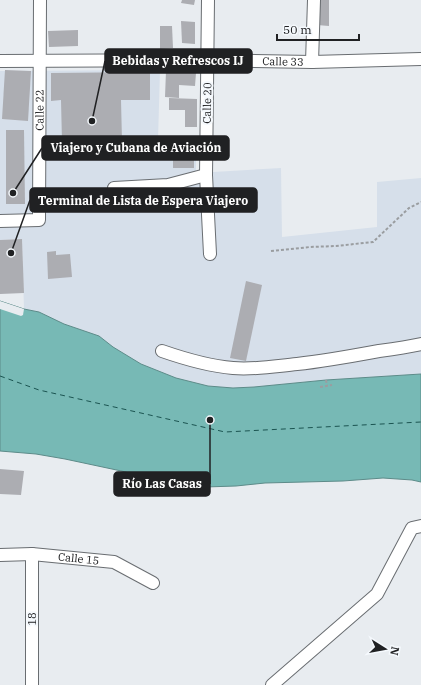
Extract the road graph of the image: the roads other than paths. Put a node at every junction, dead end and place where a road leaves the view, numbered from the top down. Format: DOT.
graph roads {
  1 [pos="40,0"];
  2 [pos="208,0"];
  3 [pos="314,0"];
  4 [pos="421,59"];
  5 [pos="208,60"];
  6 [pos="0,61"];
  7 [pos="40,62"];
  8 [pos="312,62"];
  9 [pos="206,176"];
  10 [pos="114,188"];
  11 [pos="0,221"];
  12 [pos="210,254"];
  13 [pos="421,344"];
  14 [pos="162,352"];
  15 [pos="421,526"];
  16 [pos="32,554"];
  17 [pos="0,555"];
  18 [pos="153,583"];
  19 [pos="32,685"];
  20 [pos="272,685"];
  1 -- 7 [label="street, Calle 22"];
  2 -- 5 [label="street, Calle 20"];
  3 -- 8 [label="street"];
  4 -- 8 [label="street, Calle 33"];
  5 -- 7 [label="street, Calle 33"];
  5 -- 8 [label="street, Calle 33"];
  5 -- 9 [label="street, Calle 20"];
  6 -- 7 [label="street, Calle 33"];
  7 -- 11 [label="street, Calle 22"];
  9 -- 10 [label="street"];
  9 -- 12 [label="street, Calle 20"];
  13 -- 14 [label="street"];
  15 -- 20 [label="street"];
  16 -- 17 [label="street, Calle 15"];
  16 -- 18 [label="street, Calle 15"];
  16 -- 19 [label="street, 18"];
}
